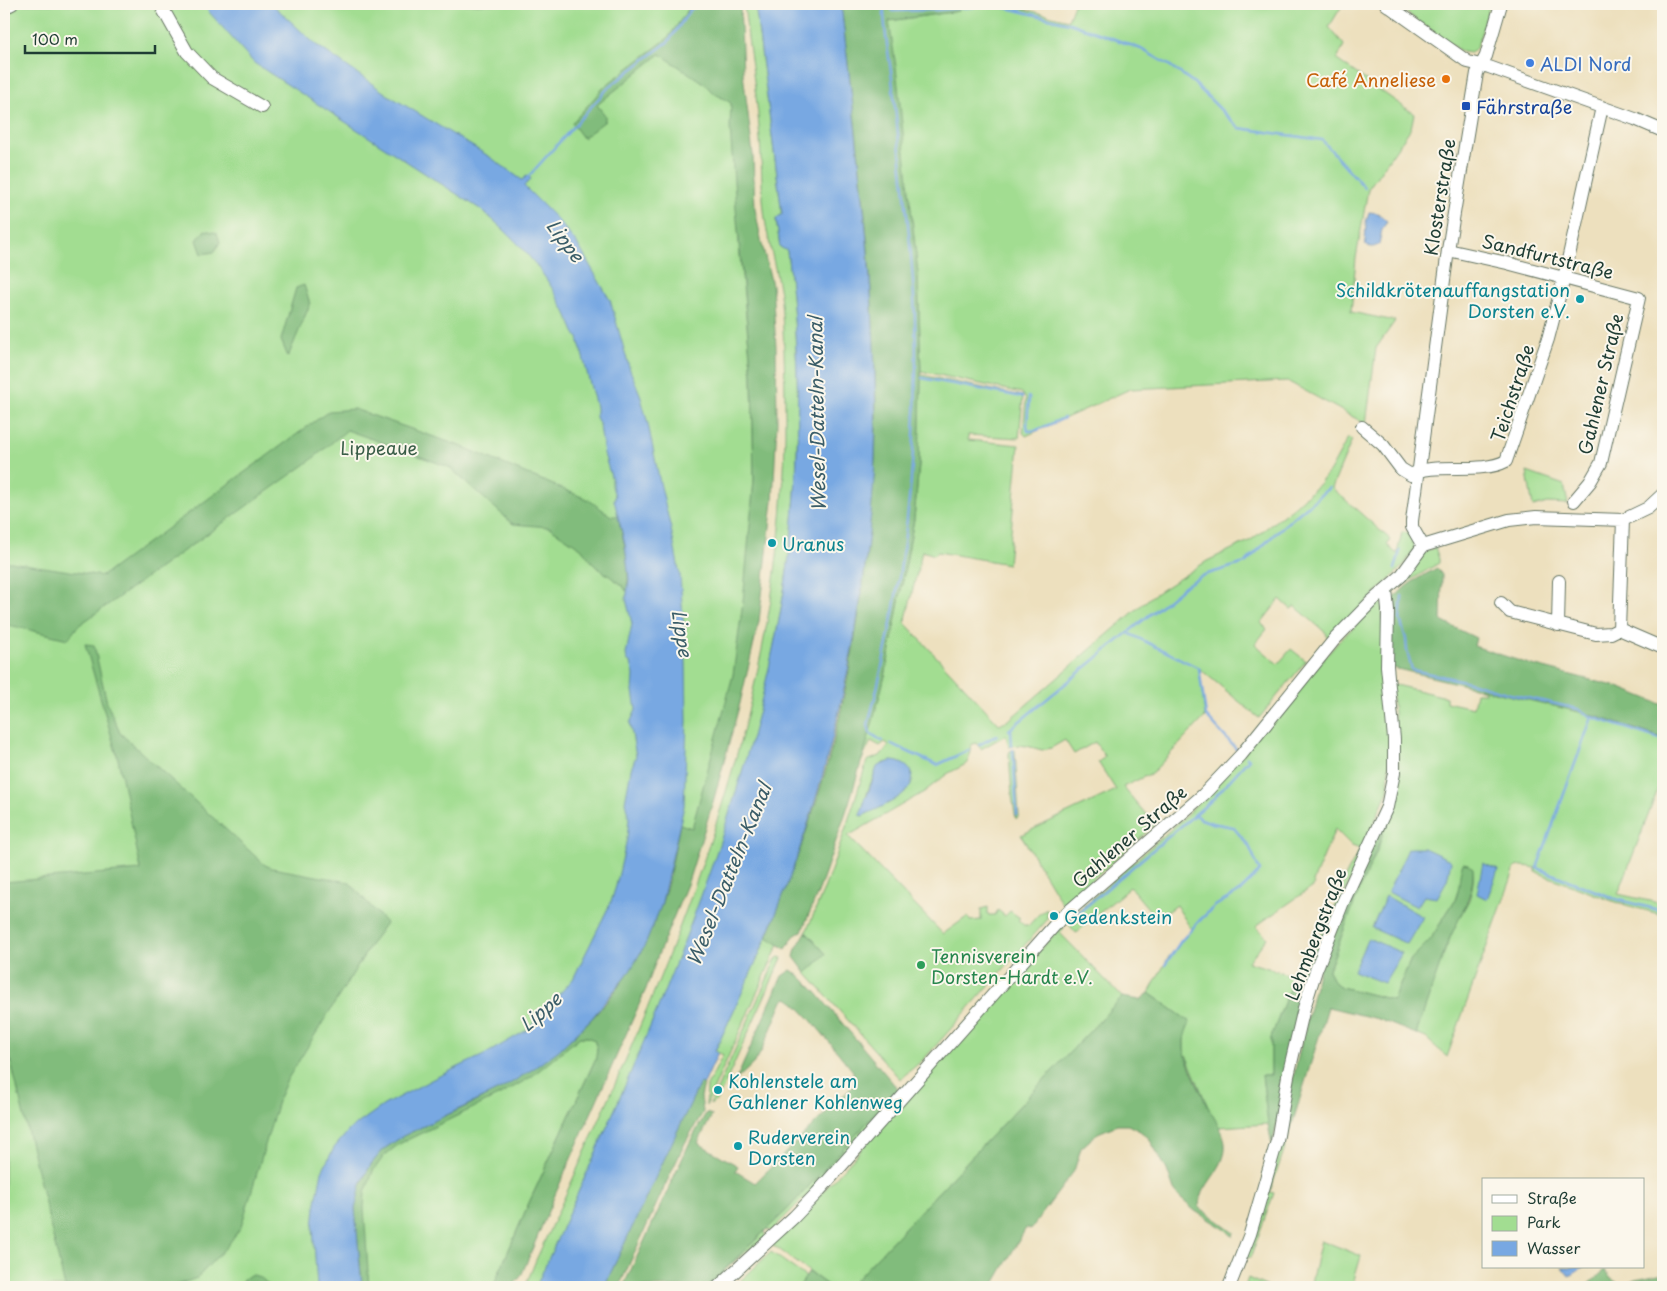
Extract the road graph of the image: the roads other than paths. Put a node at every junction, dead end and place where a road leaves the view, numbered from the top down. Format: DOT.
graph roads {
  1 [pos="12,4"];
  2 [pos="160,4"];
  3 [pos="1386,4"];
  4 [pos="1502,4"];
  5 [pos="4,8"];
  6 [pos="1481,65"];
  7 [pos="262,107"];
  8 [pos="1602,107"];
  9 [pos="1663,131"];
  10 [pos="1448,250"];
  11 [pos="1564,278"];
  12 [pos="1639,298"];
  13 [pos="1362,427"];
  14 [pos="1419,470"];
  15 [pos="1663,494"];
  16 [pos="1574,500"];
  17 [pos="1623,520"];
  18 [pos="1423,546"];
  19 [pos="1559,581"];
  20 [pos="1386,590"];
  21 [pos="1501,603"];
  22 [pos="1558,624"];
  23 [pos="1620,629"];
  24 [pos="1663,648"];
  25 [pos="718,1287"];
  26 [pos="1229,1287"];
  1 -- 5 [label="street"];
  2 -- 7 [label="street"];
  3 -- 6 [label="street"];
  4 -- 6 [label="street, Klosterstraße"];
  6 -- 8 [label="street"];
  6 -- 10 [label="street, Klosterstraße"];
  8 -- 9 [label="street"];
  8 -- 11 [label="street"];
  10 -- 11 [label="street, Sandfurtstraße"];
  10 -- 14 [label="street, Klosterstraße"];
  11 -- 12 [label="street, Sandfurtstraße"];
  11 -- 14 [label="street, Teichstraße"];
  12 -- 16 [label="street, Gahlener Straße"];
  13 -- 14 [label="street"];
  14 -- 18 [label="street, Klosterstraße"];
  15 -- 17 [label="street"];
  17 -- 18 [label="street"];
  17 -- 23 [label="street"];
  18 -- 20 [label="street, Gahlener Straße"];
  19 -- 22 [label="street"];
  20 -- 25 [label="street, Gahlener Straße"];
  20 -- 26 [label="street, Lehmbergstraße"];
  21 -- 22 [label="street"];
  22 -- 23 [label="street"];
  23 -- 24 [label="street"];
}
